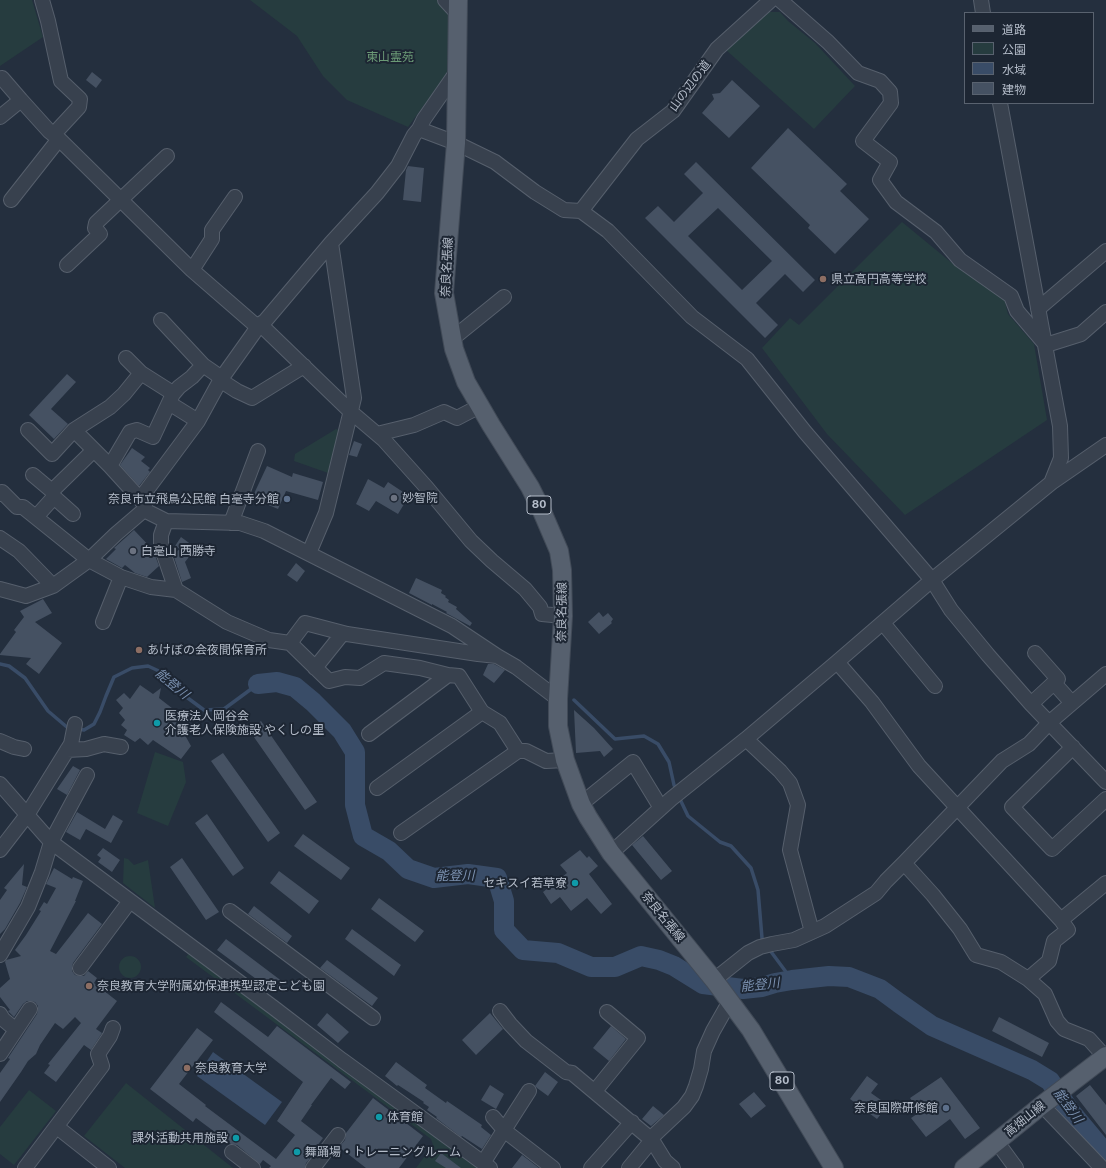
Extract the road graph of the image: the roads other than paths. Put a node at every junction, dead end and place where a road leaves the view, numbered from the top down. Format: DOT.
graph roads {
  1 [pos="42,0"];
  2 [pos="445,0"];
  3 [pos="771,0"];
  4 [pos="780,0"];
  5 [pos="980,0"];
  6 [pos="458,7"];
  7 [pos="983,12"];
  8 [pos="458,70"];
  9 [pos="2,78"];
  10 [pos="21,100"];
  11 [pos="1000,104"];
  12 [pos="0,117"];
  13 [pos="419,129"];
  14 [pos="57,137"];
  15 [pos="456,143"];
  16 [pos="167,156"];
  17 [pos="235,197"];
  18 [pos="11,200"];
  19 [pos="121,200"];
  20 [pos="581,211"];
  21 [pos="331,243"];
  22 [pos="1106,251"];
  23 [pos="67,265"];
  24 [pos="192,270"];
  25 [pos="504,297"];
  26 [pos="1038,309"];
  27 [pos="1106,312"];
  28 [pos="161,320"];
  29 [pos="260,325"];
  30 [pos="452,339"];
  31 [pos="1046,345"];
  32 [pos="126,358"];
  33 [pos="204,365"];
  34 [pos="304,366"];
  35 [pos="141,373"];
  36 [pos="221,379"];
  37 [pos="171,399"];
  38 [pos="480,406"];
  39 [pos="351,412"];
  40 [pos="198,421"];
  41 [pos="28,430"];
  42 [pos="74,430"];
  43 [pos="377,434"];
  44 [pos="1106,445"];
  45 [pos="94,450"];
  46 [pos="258,451"];
  47 [pos="110,466"];
  48 [pos="33,475"];
  49 [pos="1051,483"];
  50 [pos="0,494"];
  51 [pos="53,494"];
  52 [pos="142,505"];
  53 [pos="73,514"];
  54 [pos="36,517"];
  55 [pos="166,521"];
  56 [pos="231,523"];
  57 [pos="0,538"];
  58 [pos="309,553"];
  59 [pos="89,560"];
  60 [pos="122,577"];
  61 [pos="932,580"];
  62 [pos="53,586"];
  63 [pos="0,589"];
  64 [pos="176,590"];
  65 [pos="563,616"];
  66 [pos="103,622"];
  67 [pos="883,623"];
  68 [pos="343,633"];
  69 [pos="290,643"];
  70 [pos="1034,653"];
  71 [pos="497,656"];
  72 [pos="837,662"];
  73 [pos="316,668"];
  74 [pos="1106,674"];
  75 [pos="448,675"];
  76 [pos="1054,683"];
  77 [pos="935,686"];
  78 [pos="558,699"];
  79 [pos="1072,703"];
  80 [pos="1031,704"];
  81 [pos="482,712"];
  82 [pos="1050,722"];
  83 [pos="75,724"];
  84 [pos="369,734"];
  85 [pos="746,739"];
  86 [pos="0,741"];
  87 [pos="69,747"];
  88 [pos="121,747"];
  89 [pos="1074,747"];
  90 [pos="24,750"];
  91 [pos="518,751"];
  92 [pos="565,760"];
  93 [pos="87,775"];
  94 [pos="1103,775"];
  95 [pos="0,784"];
  96 [pos="377,788"];
  97 [pos="1106,799"];
  98 [pos="671,800"];
  99 [pos="581,804"];
  100 [pos="957,808"];
  101 [pos="27,814"];
  102 [pos="401,834"];
  103 [pos="51,842"];
  104 [pos="0,850"];
  105 [pos="611,853"];
  106 [pos="904,864"];
  107 [pos="1106,883"];
  108 [pos="130,901"];
  109 [pos="230,911"];
  110 [pos="1061,920"];
  111 [pos="812,932"];
  112 [pos="0,955"];
  113 [pos="80,968"];
  114 [pos="1028,979"];
  115 [pos="714,980"];
  116 [pos="728,999"];
  117 [pos="30,1009"];
  118 [pos="500,1011"];
  119 [pos="607,1012"];
  120 [pos="0,1014"];
  121 [pos="373,1018"];
  122 [pos="113,1028"];
  123 [pos="16,1030"];
  124 [pos="0,1054"];
  125 [pos="1106,1057"];
  126 [pos="529,1091"];
  127 [pos="595,1092"];
  128 [pos="1047,1101"];
  129 [pos="493,1117"];
  130 [pos="632,1122"];
  131 [pos="57,1127"];
  132 [pos="505,1131"];
  133 [pos="338,1135"];
  134 [pos="651,1140"];
  135 [pos="997,1142"];
  136 [pos="232,1152"];
  137 [pos="486,1166"];
  138 [pos="25,1168"];
  139 [pos="109,1168"];
  140 [pos="253,1168"];
  141 [pos="313,1168"];
  142 [pos="553,1168"];
  143 [pos="591,1168"];
  144 [pos="629,1168"];
  145 [pos="672,1168"];
  146 [pos="834,1168"];
  147 [pos="964,1168"];
  148 [pos="1016,1168"];
  149 [pos="1102,1168"];
  1 -- 14 [label="street"];
  2 -- 6 [label="street"];
  3 -- 20 [label="street, 山の辺の道"];
  4 -- 31 [label="street"];
  5 -- 7 [label="street"];
  6 -- 8 [label="main road, 奈良名張線 / 80"];
  8 -- 13 [label="street"];
  8 -- 15 [label="main road, 奈良名張線 / 80"];
  9 -- 10 [label="street"];
  10 -- 12 [label="street"];
  10 -- 14 [label="street"];
  11 -- 26 [label="street"];
  13 -- 15 [label="street"];
  13 -- 21 [label="street"];
  14 -- 18 [label="street"];
  14 -- 19 [label="street"];
  15 -- 20 [label="street"];
  15 -- 30 [label="main road, 奈良名張線 / 80"];
  16 -- 19 [label="street"];
  17 -- 24 [label="street"];
  19 -- 23 [label="street"];
  19 -- 24 [label="street"];
  20 -- 61 [label="street"];
  21 -- 29 [label="street"];
  21 -- 39 [label="street"];
  22 -- 26 [label="street"];
  24 -- 29 [label="street"];
  25 -- 30 [label="street"];
  26 -- 31 [label="street"];
  27 -- 31 [label="street"];
  28 -- 33 [label="street"];
  29 -- 34 [label="street"];
  29 -- 36 [label="street"];
  30 -- 38 [label="main road, 奈良名張線 / 80"];
  31 -- 49 [label="street"];
  32 -- 35 [label="street"];
  33 -- 36 [label="street"];
  33 -- 37 [label="street"];
  34 -- 36 [label="street"];
  34 -- 39 [label="street"];
  35 -- 37 [label="street"];
  35 -- 42 [label="street"];
  36 -- 40 [label="street"];
  37 -- 40 [label="street"];
  37 -- 47 [label="street"];
  38 -- 43 [label="street"];
  38 -- 65 [label="main road, 奈良名張線 / 80"];
  39 -- 43 [label="street"];
  39 -- 58 [label="street"];
  40 -- 52 [label="street"];
  41 -- 42 [label="street"];
  42 -- 45 [label="street"];
  43 -- 65 [label="street"];
  44 -- 49 [label="street"];
  45 -- 47 [label="street"];
  45 -- 51 [label="street"];
  46 -- 56 [label="street"];
  47 -- 52 [label="street"];
  48 -- 51 [label="street"];
  49 -- 61 [label="street"];
  50 -- 54 [label="street"];
  51 -- 53 [label="street"];
  51 -- 54 [label="street"];
  52 -- 55 [label="street"];
  52 -- 59 [label="street"];
  54 -- 59 [label="street"];
  55 -- 56 [label="street"];
  55 -- 64 [label="street"];
  56 -- 58 [label="street"];
  57 -- 62 [label="street"];
  58 -- 71 [label="street"];
  59 -- 60 [label="street"];
  59 -- 62 [label="street"];
  60 -- 64 [label="street"];
  60 -- 66 [label="street"];
  61 -- 67 [label="street"];
  61 -- 80 [label="street"];
  62 -- 63 [label="street"];
  64 -- 69 [label="street"];
  65 -- 78 [label="main road, 奈良名張線 / 80"];
  67 -- 72 [label="street"];
  67 -- 77 [label="street"];
  68 -- 69 [label="street"];
  68 -- 71 [label="street"];
  68 -- 73 [label="street"];
  69 -- 73 [label="street"];
  70 -- 76 [label="street"];
  71 -- 78 [label="street"];
  72 -- 85 [label="street"];
  72 -- 100 [label="street"];
  73 -- 75 [label="street"];
  74 -- 79 [label="street"];
  75 -- 81 [label="street"];
  75 -- 84 [label="street"];
  76 -- 79 [label="street"];
  76 -- 80 [label="street"];
  78 -- 92 [label="main road, 奈良名張線 / 80"];
  79 -- 82 [label="street"];
  80 -- 82 [label="street"];
  81 -- 91 [label="street"];
  81 -- 96 [label="street"];
  82 -- 89 [label="street"];
  82 -- 100 [label="street"];
  83 -- 87 [label="street"];
  85 -- 98 [label="street"];
  85 -- 111 [label="street"];
  86 -- 90 [label="street"];
  87 -- 88 [label="street"];
  87 -- 101 [label="street"];
  89 -- 94 [label="street"];
  89 -- 97 [label="street"];
  91 -- 92 [label="street"];
  91 -- 102 [label="street"];
  92 -- 99 [label="main road, 奈良名張線 / 80"];
  93 -- 103 [label="street"];
  95 -- 101 [label="street"];
  98 -- 99 [label="street"];
  98 -- 105 [label="street"];
  99 -- 105 [label="main road, 奈良名張線 / 80"];
  100 -- 106 [label="street"];
  100 -- 110 [label="street"];
  101 -- 103 [label="street"];
  101 -- 104 [label="street"];
  103 -- 108 [label="street"];
  103 -- 112 [label="street"];
  105 -- 115 [label="main road, 奈良名張線 / 80"];
  106 -- 111 [label="street"];
  106 -- 114 [label="street"];
  107 -- 110 [label="street"];
  108 -- 113 [label="street"];
  108 -- 137 [label="street"];
  109 -- 121 [label="street"];
  110 -- 114 [label="street"];
  111 -- 115 [label="street"];
  114 -- 125 [label="street"];
  115 -- 116 [label="main road, 奈良名張線 / 80"];
  116 -- 134 [label="street"];
  116 -- 146 [label="main road, 奈良名張線 / 80"];
  117 -- 123 [label="street"];
  118 -- 127 [label="street"];
  119 -- 127 [label="street"];
  120 -- 123 [label="street"];
  122 -- 131 [label="street"];
  123 -- 124 [label="street"];
  125 -- 128 [label="main road, 高畑山線"];
  126 -- 132 [label="street"];
  127 -- 130 [label="street"];
  128 -- 135 [label="main road, 高畑山線"];
  128 -- 149 [label="street"];
  129 -- 132 [label="street"];
  130 -- 134 [label="street"];
  130 -- 143 [label="street"];
  131 -- 138 [label="street"];
  131 -- 139 [label="street"];
  132 -- 137 [label="street"];
  132 -- 142 [label="street"];
  133 -- 141 [label="street"];
  134 -- 144 [label="street"];
  134 -- 145 [label="street"];
  135 -- 147 [label="main road, 高畑山線"];
  135 -- 148 [label="street"];
  136 -- 140 [label="street"];
}
